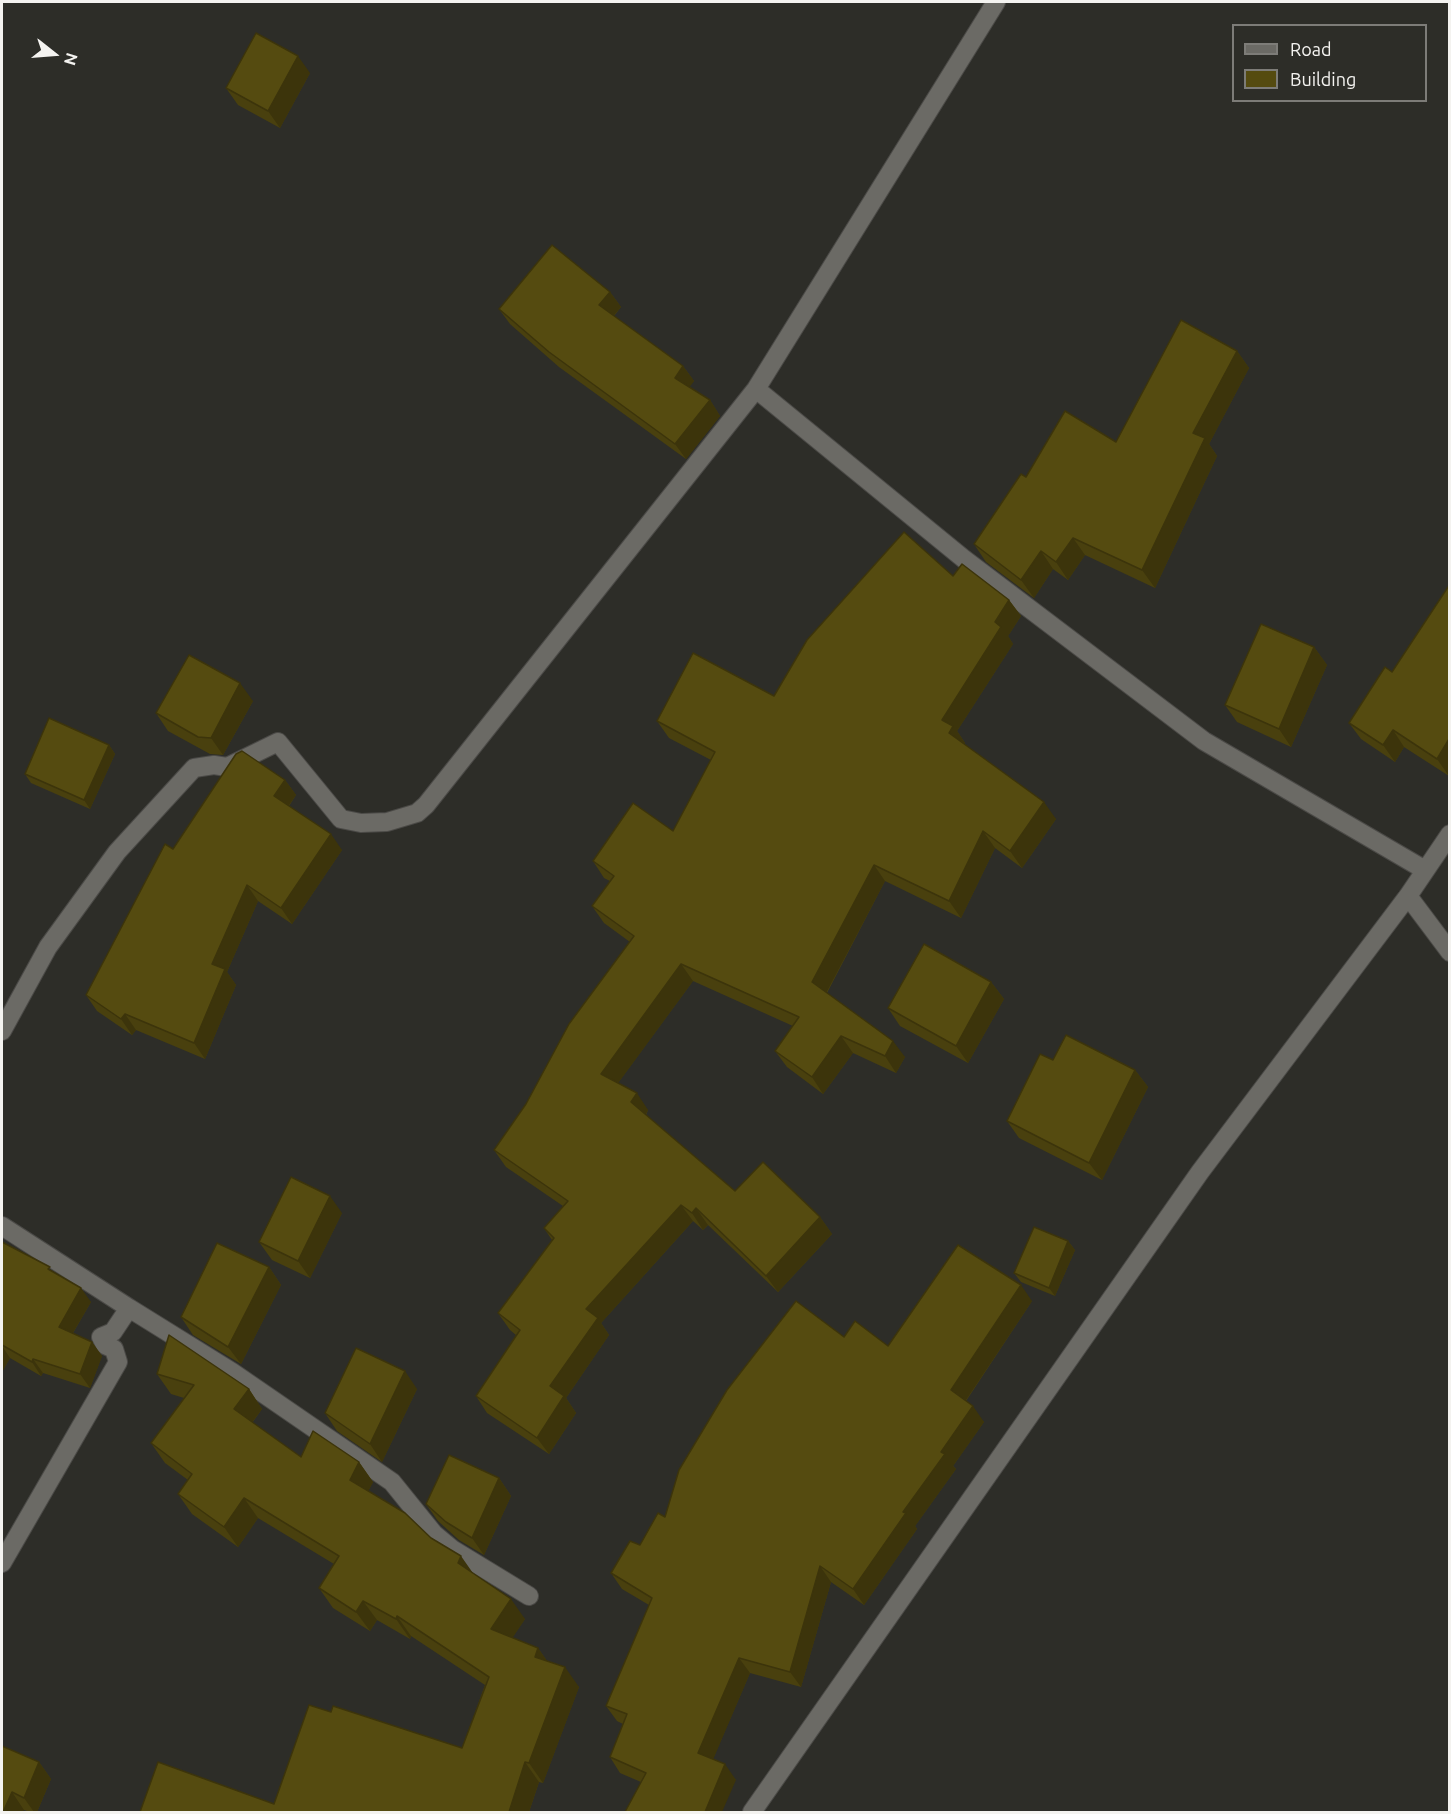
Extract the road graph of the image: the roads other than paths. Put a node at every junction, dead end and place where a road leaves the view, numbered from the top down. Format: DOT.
graph roads {
  1 [pos="996,2"];
  2 [pos="756,389"];
  3 [pos="1449,834"];
  4 [pos="1425,870"];
  5 [pos="1408,896"];
  6 [pos="1449,952"];
  7 [pos="2,1031"];
  8 [pos="2,1226"];
  9 [pos="129,1308"];
  10 [pos="2,1563"];
  11 [pos="529,1596"];
  12 [pos="752,1812"];
  1 -- 2 [label="street"];
  2 -- 4 [label="street"];
  2 -- 7 [label="street"];
  3 -- 4 [label="street"];
  4 -- 5 [label="street"];
  5 -- 6 [label="street"];
  5 -- 12 [label="street"];
  8 -- 9 [label="street"];
  9 -- 10 [label="street"];
  9 -- 11 [label="street"];
}
